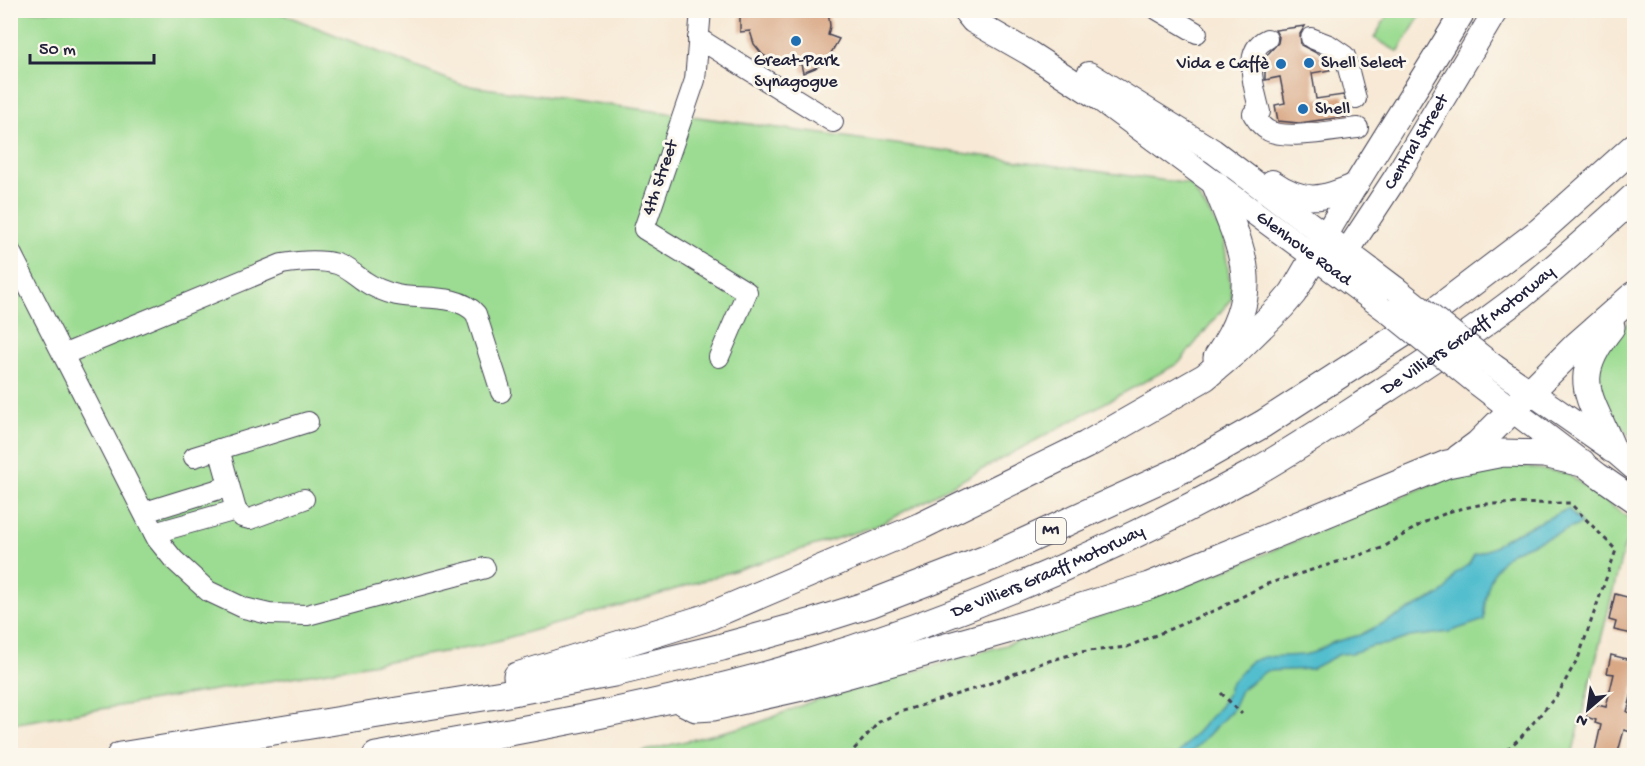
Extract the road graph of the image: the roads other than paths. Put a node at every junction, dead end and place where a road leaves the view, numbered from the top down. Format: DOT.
graph roads {
  1 [pos="701,10"];
  2 [pos="964,10"];
  3 [pos="970,10"];
  4 [pos="1158,10"];
  5 [pos="1464,10"];
  6 [pos="1496,10"];
  7 [pos="1197,33"];
  8 [pos="698,38"];
  9 [pos="1311,38"];
  10 [pos="1267,39"];
  11 [pos="1356,99"];
  12 [pos="833,122"];
  13 [pos="1358,128"];
  14 [pos="1635,147"];
  15 [pos="1241,172"];
  16 [pos="1216,185"];
  17 [pos="1356,185"];
  18 [pos="1635,197"];
  19 [pos="10,251"];
  20 [pos="1329,254"];
  21 [pos="1635,297"];
  22 [pos="65,354"];
  23 [pos="719,357"];
  24 [pos="1204,377"];
  25 [pos="1531,391"];
  26 [pos="501,392"];
  27 [pos="1512,410"];
  28 [pos="308,422"];
  29 [pos="219,449"];
  30 [pos="194,457"];
  31 [pos="1621,457"];
  32 [pos="1447,464"];
  33 [pos="1590,469"];
  34 [pos="229,486"];
  35 [pos="304,499"];
  36 [pos="1635,500"];
  37 [pos="236,510"];
  38 [pos="145,512"];
  39 [pos="154,532"];
  40 [pos="486,568"];
  41 [pos="675,698"];
  42 [pos="377,714"];
  43 [pos="120,756"];
  44 [pos="376,756"];
  1 -- 8 [label="street, 4th Street"];
  2 -- 16 [label="main road, Glenhove Road"];
  3 -- 15 [label="main road, Glenhove Road"];
  4 -- 7 [label="street"];
  5 -- 17 [label="main road, Central Street"];
  6 -- 20 [label="main road, Central Street"];
  8 -- 12 [label="street"];
  8 -- 23 [label="street, 4th Street"];
  9 -- 11 [label="street"];
  10 -- 13 [label="street"];
  14 -- 42 [label="highway, M1"];
  15 -- 17 [label="main road"];
  15 -- 20 [label="main road, Glenhove Road"];
  16 -- 20 [label="main road, Glenhove Road"];
  16 -- 24 [label="highway"];
  17 -- 20 [label="main road, Central Street"];
  18 -- 41 [label="highway, De Villiers Graaff Motorway / M1"];
  19 -- 22 [label="street"];
  20 -- 24 [label="highway"];
  20 -- 25 [label="main road, Glenhove Road, bridge"];
  20 -- 27 [label="main road, Glenhove Road, bridge"];
  21 -- 25 [label="highway"];
  21 -- 31 [label="highway"];
  22 -- 26 [label="street"];
  22 -- 38 [label="street"];
  24 -- 42 [label="highway"];
  25 -- 27 [label="highway"];
  25 -- 31 [label="main road, Glenhove Road"];
  27 -- 32 [label="highway"];
  27 -- 33 [label="main road, Glenhove Road"];
  28 -- 29 [label="street"];
  29 -- 30 [label="street"];
  29 -- 34 [label="street"];
  32 -- 33 [label="highway"];
  32 -- 41 [label="highway"];
  33 -- 36 [label="main road, Glenhove Road"];
  34 -- 37 [label="street"];
  34 -- 38 [label="street"];
  35 -- 37 [label="street"];
  37 -- 39 [label="street"];
  38 -- 39 [label="street"];
  39 -- 40 [label="street"];
  41 -- 44 [label="highway, De Villiers Graaff Motorway / M1"];
  42 -- 43 [label="highway, M1"];
}
